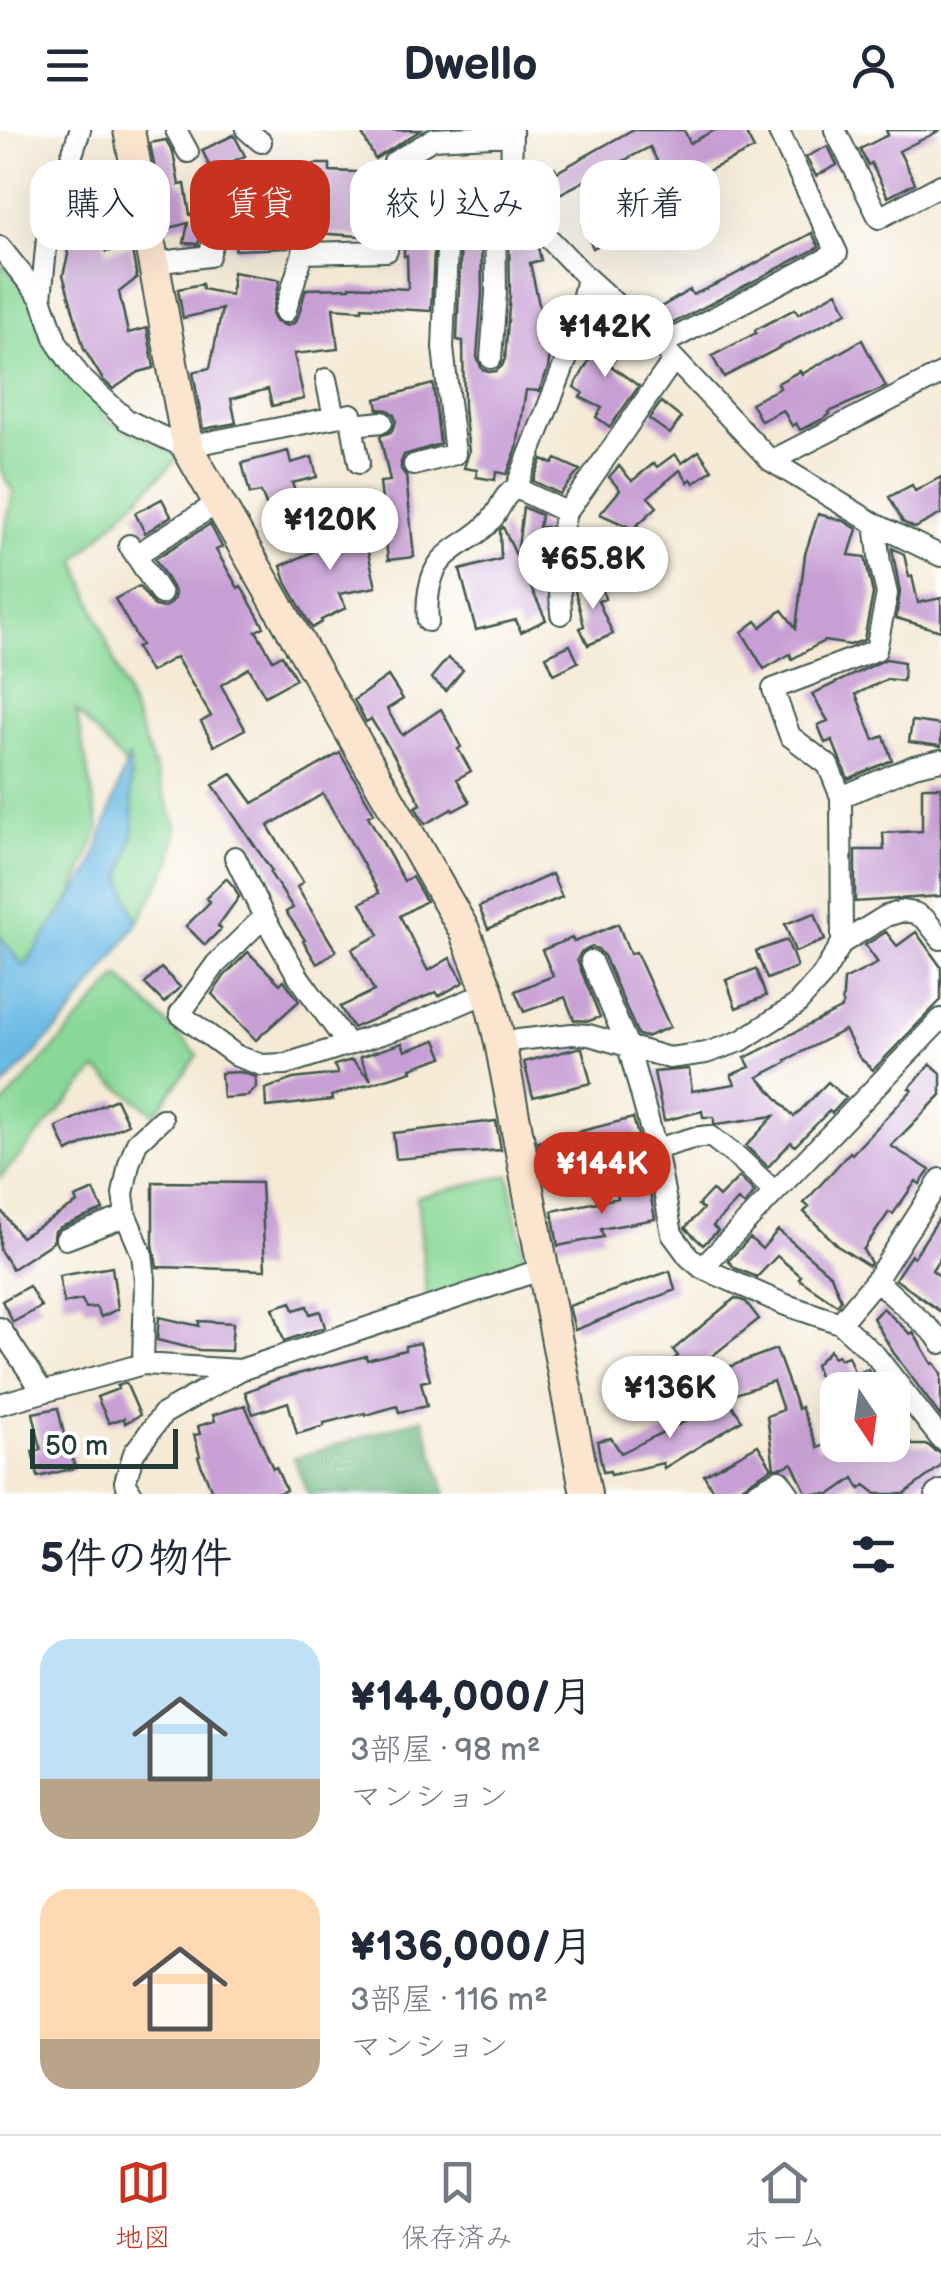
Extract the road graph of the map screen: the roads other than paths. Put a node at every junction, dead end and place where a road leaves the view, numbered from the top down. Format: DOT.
graph roads {
  1 [pos="80,130"];
  2 [pos="129,130"];
  3 [pos="176,130"];
  4 [pos="778,130"];
  5 [pos="835,130"];
  6 [pos="512,132"];
  7 [pos="188,152"];
  8 [pos="511,160"];
  9 [pos="941,185"];
  10 [pos="0,248"];
  11 [pos="211,250"];
  12 [pos="448,250"];
  13 [pos="495,250"];
  14 [pos="560,250"];
  15 [pos="303,252"];
  16 [pos="154,264"];
  17 [pos="587,278"];
  18 [pos="41,298"];
  19 [pos="285,312"];
  20 [pos="668,352"];
  21 [pos="491,358"];
  22 [pos="941,374"];
  23 [pos="326,379"];
  24 [pos="342,421"];
  25 [pos="382,422"];
  26 [pos="188,447"];
  27 [pos="771,461"];
  28 [pos="359,463"];
  29 [pos="414,465"];
  30 [pos="516,488"];
  31 [pos="219,502"];
  32 [pos="566,512"];
  33 [pos="875,524"];
  34 [pos="941,556"];
  35 [pos="160,594"];
  36 [pos="561,614"];
  37 [pos="428,620"];
  38 [pos="941,760"];
  39 [pos="841,797"];
  40 [pos="234,857"];
  41 [pos="264,917"];
  42 [pos="941,939"];
  43 [pos="842,942"];
  44 [pos="591,962"];
  45 [pos="488,992"];
  46 [pos="941,1019"];
  47 [pos="500,1042"];
  48 [pos="348,1044"];
  49 [pos="628,1046"];
  50 [pos="162,1120"];
  51 [pos="656,1149"];
  52 [pos="941,1179"];
  53 [pos="775,1192"];
  54 [pos="934,1204"];
  55 [pos="126,1216"];
  56 [pos="66,1239"];
  57 [pos="702,1268"];
  58 [pos="543,1269"];
  59 [pos="876,1280"];
  60 [pos="840,1324"];
  61 [pos="0,1328"];
  62 [pos="941,1342"];
  63 [pos="143,1364"];
  64 [pos="240,1370"];
  65 [pos="42,1392"];
  66 [pos="0,1404"];
  67 [pos="941,1439"];
  68 [pos="132,1494"];
  69 [pos="586,1494"];
  70 [pos="754,1494"];
  71 [pos="789,1494"];
  1 -- 18 [label="street"];
  2 -- 16 [label="street"];
  3 -- 7 [label="street"];
  4 -- 20 [label="street"];
  5 -- 9 [label="street"];
  6 -- 8 [label="street"];
  6 -- 15 [label="street"];
  10 -- 18 [label="street"];
  11 -- 16 [label="street"];
  12 -- 29 [label="street"];
  13 -- 21 [label="street"];
  14 -- 17 [label="street"];
  15 -- 19 [label="street"];
  16 -- 26 [label="street"];
  17 -- 20 [label="street"];
  17 -- 30 [label="street"];
  18 -- 26 [label="street"];
  20 -- 27 [label="street"];
  20 -- 32 [label="street"];
  22 -- 27 [label="street"];
  23 -- 24 [label="street"];
  24 -- 25 [label="street"];
  24 -- 26 [label="street"];
  24 -- 28 [label="street"];
  26 -- 31 [label="street"];
  27 -- 33 [label="street"];
  30 -- 32 [label="street"];
  30 -- 37 [label="street"];
  31 -- 35 [label="street"];
  31 -- 45 [label="street"];
  32 -- 36 [label="street"];
  33 -- 34 [label="street"];
  33 -- 39 [label="street"];
  38 -- 39 [label="street"];
  39 -- 43 [label="street"];
  40 -- 41 [label="street"];
  41 -- 48 [label="street"];
  41 -- 48 [label="street"];
  42 -- 43 [label="street"];
  43 -- 49 [label="street"];
  44 -- 49 [label="street"];
  45 -- 47 [label="street"];
  45 -- 48 [label="street"];
  46 -- 53 [label="street"];
  47 -- 49 [label="street"];
  47 -- 58 [label="street"];
  49 -- 51 [label="street"];
  50 -- 55 [label="street"];
  51 -- 53 [label="street"];
  51 -- 57 [label="street"];
  52 -- 54 [label="street"];
  53 -- 57 [label="street"];
  54 -- 59 [label="street"];
  55 -- 56 [label="street"];
  55 -- 63 [label="street"];
  57 -- 60 [label="street"];
  58 -- 64 [label="street"];
  58 -- 69 [label="street"];
  59 -- 60 [label="street"];
  59 -- 62 [label="street"];
  60 -- 67 [label="street"];
  61 -- 65 [label="street"];
  63 -- 64 [label="street"];
  63 -- 65 [label="street"];
  64 -- 68 [label="street"];
  65 -- 66 [label="street"];
  70 -- 71 [label="street"];
}
